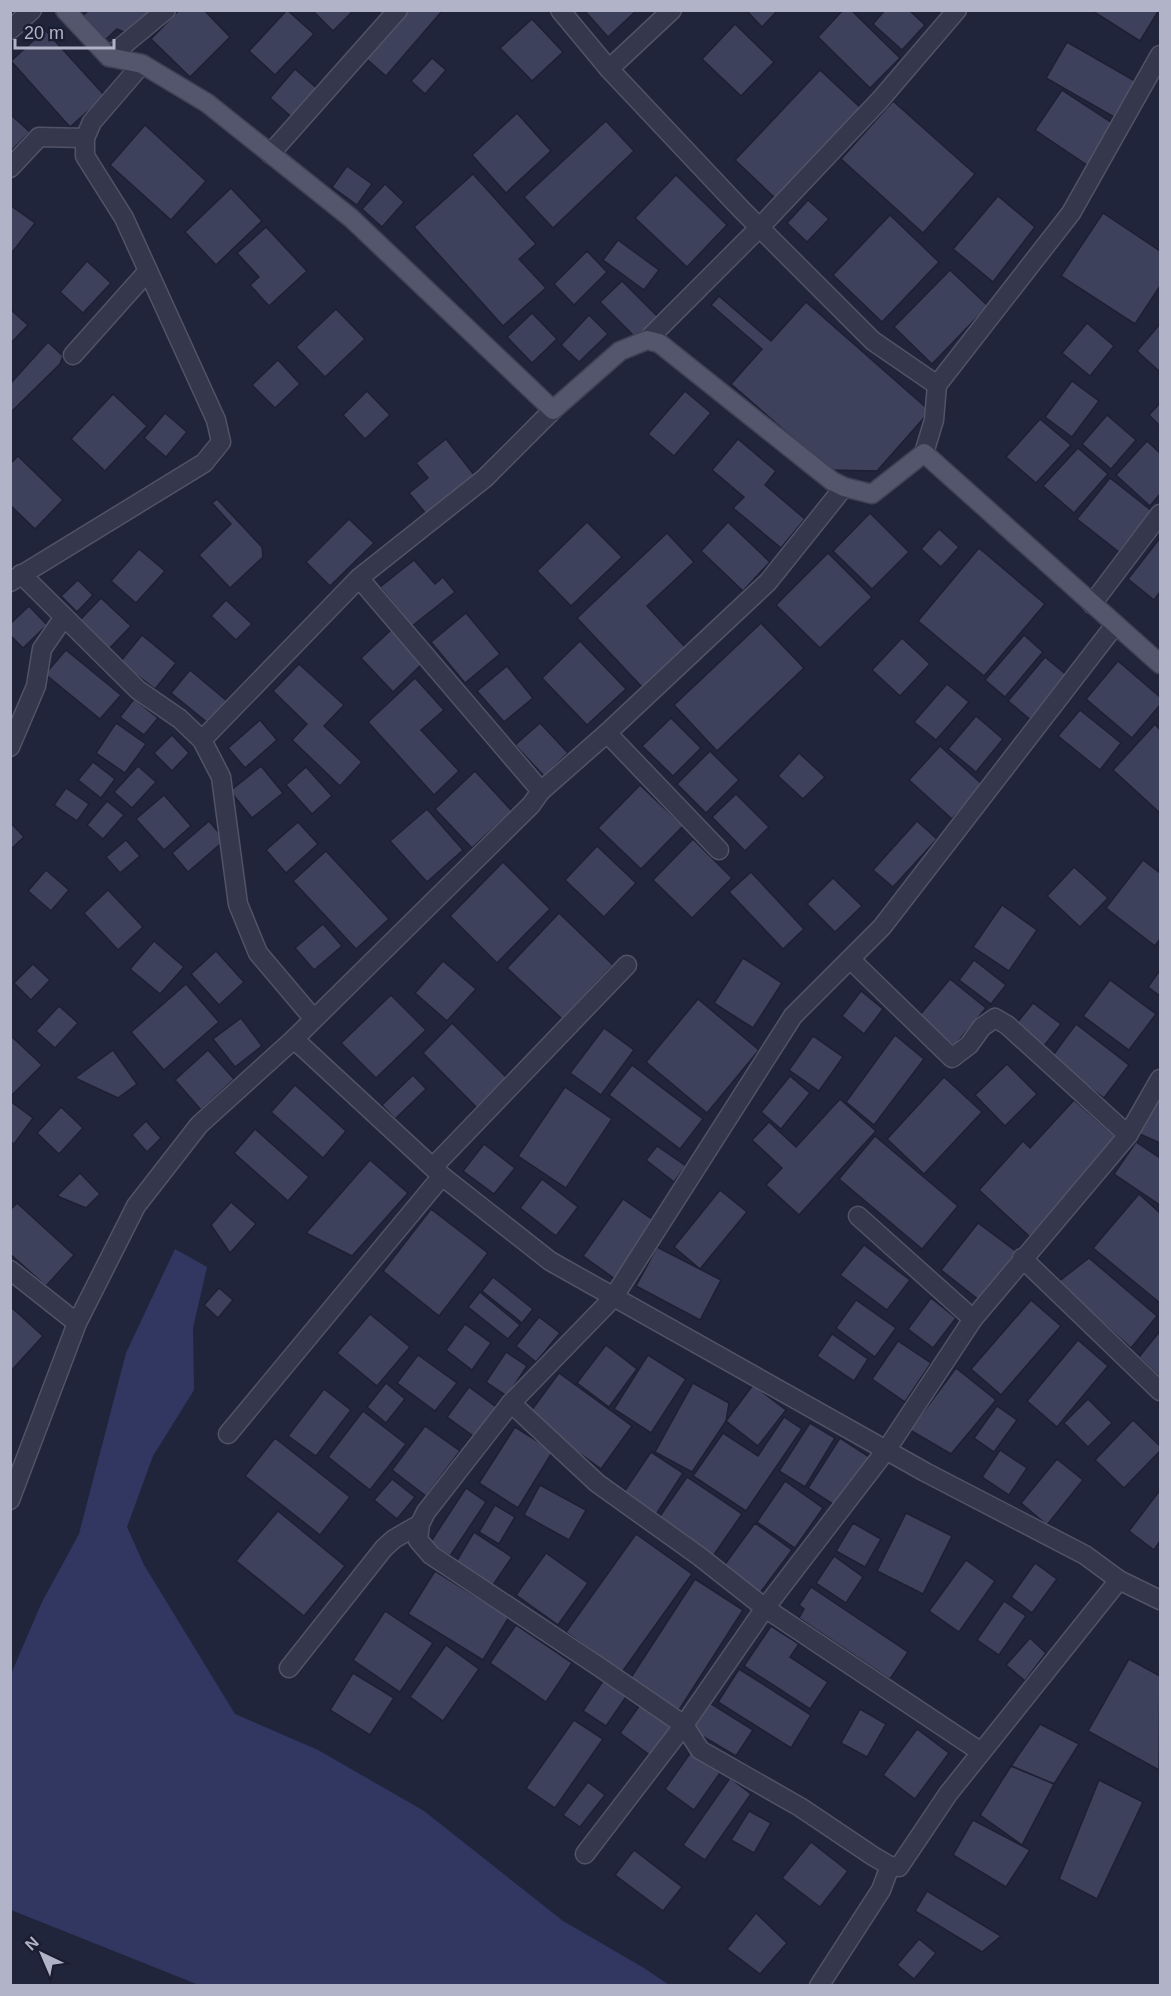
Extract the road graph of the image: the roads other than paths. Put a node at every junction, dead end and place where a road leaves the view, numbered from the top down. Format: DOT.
graph roads {
  1 [pos="32,10"];
  2 [pos="65,10"];
  3 [pos="166,10"];
  4 [pos="398,10"];
  5 [pos="560,10"];
  6 [pos="672,10"];
  7 [pos="957,10"];
  8 [pos="10,30"];
  9 [pos="1161,54"];
  10 [pos="109,57"];
  11 [pos="142,64"];
  12 [pos="609,69"];
  13 [pos="85,138"];
  14 [pos="270,154"];
  15 [pos="10,168"];
  16 [pos="760,227"];
  17 [pos="148,271"];
  18 [pos="647,340"];
  19 [pos="73,355"];
  20 [pos="937,385"];
  21 [pos="553,410"];
  22 [pos="924,453"];
  23 [pos="844,487"];
  24 [pos="1161,514"];
  25 [pos="16,578"];
  26 [pos="359,578"];
  27 [pos="1092,604"];
  28 [pos="64,617"];
  29 [pos="1114,625"];
  30 [pos="1161,664"];
  31 [pos="607,733"];
  32 [pos="202,740"];
  33 [pos="10,747"];
  34 [pos="541,791"];
  35 [pos="719,850"];
  36 [pos="851,960"];
  37 [pos="627,965"];
  38 [pos="313,1018"];
  39 [pos="294,1039"];
  40 [pos="1161,1079"];
  41 [pos="1128,1135"];
  42 [pos="437,1171"];
  43 [pos="858,1216"];
  44 [pos="1022,1258"];
  45 [pos="10,1270"];
  46 [pos="613,1298"];
  47 [pos="973,1319"];
  48 [pos="77,1323"];
  49 [pos="1161,1391"];
  50 [pos="511,1402"];
  51 [pos="228,1434"];
  52 [pos="887,1449"];
  53 [pos="10,1500"];
  54 [pos="420,1524"];
  55 [pos="1119,1580"];
  56 [pos="1161,1600"];
  57 [pos="765,1608"];
  58 [pos="289,1668"];
  59 [pos="684,1725"];
  60 [pos="981,1752"];
  61 [pos="585,1854"];
  62 [pos="890,1866"];
  63 [pos="819,1986"];
  1 -- 8 [label="street"];
  2 -- 10 [label="main road"];
  3 -- 10 [label="street"];
  4 -- 14 [label="street"];
  5 -- 12 [label="street"];
  6 -- 12 [label="street"];
  7 -- 16 [label="street"];
  9 -- 20 [label="street"];
  10 -- 11 [label="main road"];
  11 -- 13 [label="street"];
  11 -- 14 [label="main road"];
  12 -- 16 [label="street"];
  13 -- 15 [label="street"];
  13 -- 17 [label="street"];
  14 -- 21 [label="main road"];
  16 -- 18 [label="street"];
  16 -- 20 [label="street"];
  17 -- 19 [label="street"];
  17 -- 25 [label="street"];
  18 -- 21 [label="main road"];
  18 -- 23 [label="main road"];
  20 -- 22 [label="street"];
  21 -- 26 [label="street"];
  22 -- 23 [label="main road"];
  22 -- 27 [label="main road"];
  23 -- 31 [label="street"];
  24 -- 27 [label="street"];
  25 -- 28 [label="street"];
  26 -- 32 [label="street"];
  26 -- 34 [label="street"];
  27 -- 29 [label="main road"];
  28 -- 32 [label="street"];
  28 -- 33 [label="street"];
  29 -- 30 [label="main road"];
  29 -- 36 [label="street"];
  31 -- 34 [label="street"];
  31 -- 35 [label="street"];
  32 -- 38 [label="street"];
  34 -- 38 [label="street"];
  36 -- 41 [label="street"];
  36 -- 46 [label="street"];
  37 -- 42 [label="street"];
  38 -- 39 [label="street"];
  39 -- 42 [label="street"];
  39 -- 48 [label="street"];
  40 -- 41 [label="street"];
  41 -- 44 [label="street"];
  42 -- 46 [label="street"];
  42 -- 51 [label="street"];
  43 -- 47 [label="street"];
  44 -- 47 [label="street"];
  44 -- 49 [label="street"];
  45 -- 48 [label="street"];
  46 -- 50 [label="street"];
  46 -- 52 [label="street"];
  47 -- 52 [label="street"];
  48 -- 53 [label="street"];
  50 -- 54 [label="street"];
  50 -- 57 [label="street"];
  52 -- 55 [label="street"];
  52 -- 57 [label="street"];
  54 -- 58 [label="street"];
  54 -- 59 [label="street"];
  55 -- 56 [label="street"];
  55 -- 60 [label="street"];
  57 -- 59 [label="street"];
  57 -- 60 [label="street"];
  59 -- 61 [label="street"];
  59 -- 62 [label="street"];
  60 -- 62 [label="street"];
  62 -- 63 [label="street"];
}
